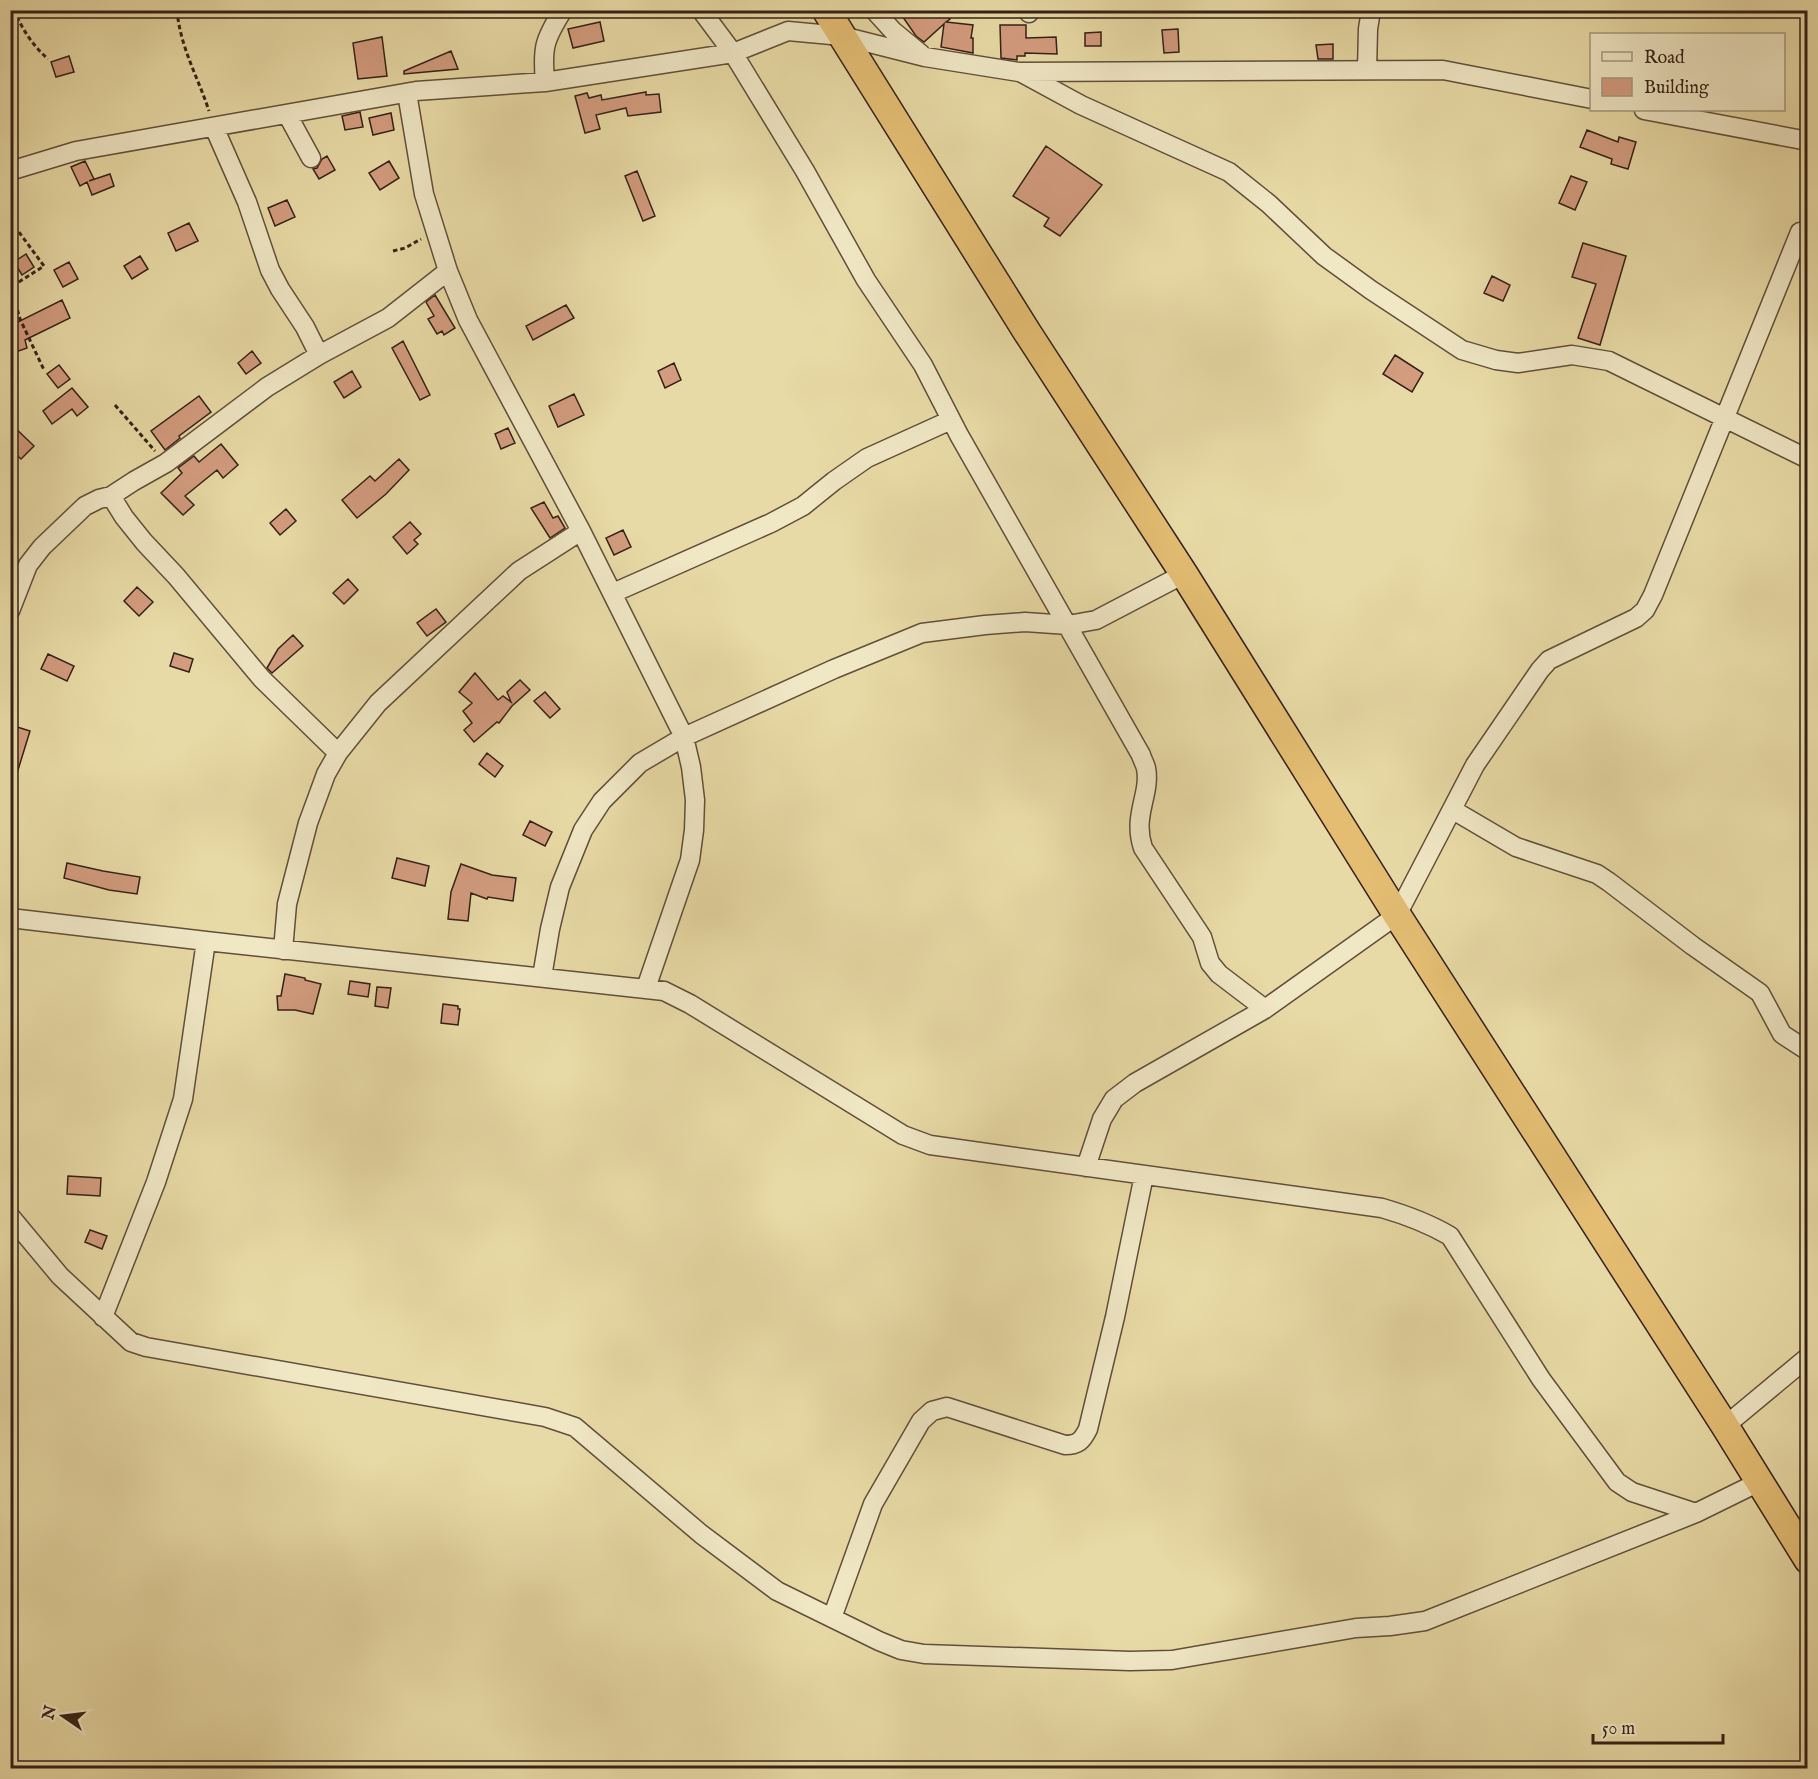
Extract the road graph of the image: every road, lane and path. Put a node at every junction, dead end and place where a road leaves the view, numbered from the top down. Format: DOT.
graph roads {
  1 [pos="14,10"];
  2 [pos="177,10"];
  3 [pos="563,10"];
  4 [pos="701,10"];
  5 [pos="826,10"];
  6 [pos="873,10"];
  7 [pos="1371,10"];
  8 [pos="842,36"];
  9 [pos="733,53"];
  10 [pos="925,57"];
  11 [pos="48,59"];
  12 [pos="1367,70"];
  13 [pos="1019,72"];
  14 [pos="545,82"];
  15 [pos="407,93"];
  16 [pos="1590,99"];
  17 [pos="1649,111"];
  18 [pos="287,114"];
  19 [pos="214,127"];
  20 [pos="1808,141"];
  21 [pos="311,158"];
  22 [pos="10,171"];
  23 [pos="10,220"];
  24 [pos="436,231"];
  25 [pos="1800,232"];
  26 [pos="393,252"];
  27 [pos="448,271"];
  28 [pos="319,355"];
  29 [pos="44,370"];
  30 [pos="115,405"];
  31 [pos="1726,418"];
  32 [pos="951,420"];
  33 [pos="1808,459"];
  34 [pos="166,463"];
  35 [pos="111,496"];
  36 [pos="581,531"];
  37 [pos="1184,574"];
  38 [pos="613,593"];
  39 [pos="10,611"];
  40 [pos="1068,625"];
  41 [pos="684,737"];
  42 [pos="338,753"];
  43 [pos="1453,810"];
  44 [pos="1396,915"];
  45 [pos="10,918"];
  46 [pos="206,941"];
  47 [pos="283,950"];
  48 [pos="542,977"];
  49 [pos="646,988"];
  50 [pos="1265,1010"];
  51 [pos="1808,1051"];
  52 [pos="1086,1167"];
  53 [pos="1144,1175"];
  54 [pos="10,1216"];
  55 [pos="103,1317"];
  56 [pos="1808,1356"];
  57 [pos="1725,1426"];
  58 [pos="1759,1482"];
  59 [pos="1696,1514"];
  60 [pos="1808,1560"];
  61 [pos="832,1618"];
  1 -- 11 [label="path"];
  2 -- 19 [label="path"];
  3 -- 14 [label="street"];
  4 -- 9 [label="street"];
  5 -- 8 [label="highway"];
  6 -- 10 [label="street"];
  7 -- 12 [label="street"];
  8 -- 9 [label="street"];
  8 -- 10 [label="street"];
  8 -- 37 [label="highway"];
  9 -- 14 [label="street"];
  9 -- 32 [label="street"];
  10 -- 13 [label="street"];
  12 -- 13 [label="street"];
  12 -- 16 [label="street"];
  13 -- 31 [label="street"];
  14 -- 15 [label="street"];
  15 -- 18 [label="street"];
  15 -- 24 [label="street"];
  17 -- 20 [label="street"];
  18 -- 19 [label="street"];
  18 -- 21 [label="street"];
  19 -- 22 [label="street"];
  19 -- 28 [label="street"];
  23 -- 29 [label="path"];
  24 -- 26 [label="path"];
  24 -- 27 [label="street"];
  25 -- 31 [label="street"];
  27 -- 28 [label="street"];
  27 -- 36 [label="street"];
  28 -- 34 [label="street"];
  30 -- 34 [label="path"];
  31 -- 33 [label="street"];
  31 -- 43 [label="street"];
  32 -- 38 [label="street"];
  32 -- 40 [label="street"];
  34 -- 35 [label="street"];
  35 -- 39 [label="street"];
  35 -- 42 [label="street"];
  36 -- 38 [label="street"];
  36 -- 42 [label="street"];
  37 -- 40 [label="street"];
  37 -- 44 [label="highway"];
  38 -- 41 [label="street"];
  40 -- 41 [label="street"];
  40 -- 50 [label="street"];
  41 -- 48 [label="street"];
  41 -- 49 [label="street"];
  42 -- 47 [label="street"];
  43 -- 44 [label="street"];
  43 -- 51 [label="street"];
  44 -- 50 [label="street"];
  44 -- 57 [label="highway"];
  45 -- 46 [label="street"];
  46 -- 47 [label="street"];
  46 -- 55 [label="street"];
  47 -- 48 [label="street"];
  48 -- 49 [label="street"];
  49 -- 52 [label="street"];
  50 -- 52 [label="street"];
  52 -- 53 [label="street"];
  53 -- 59 [label="street"];
  53 -- 61 [label="street"];
  54 -- 55 [label="street"];
  55 -- 61 [label="street"];
  56 -- 57 [label="street"];
  57 -- 58 [label="highway"];
  58 -- 59 [label="street"];
  58 -- 60 [label="highway"];
  59 -- 61 [label="street"];
}
